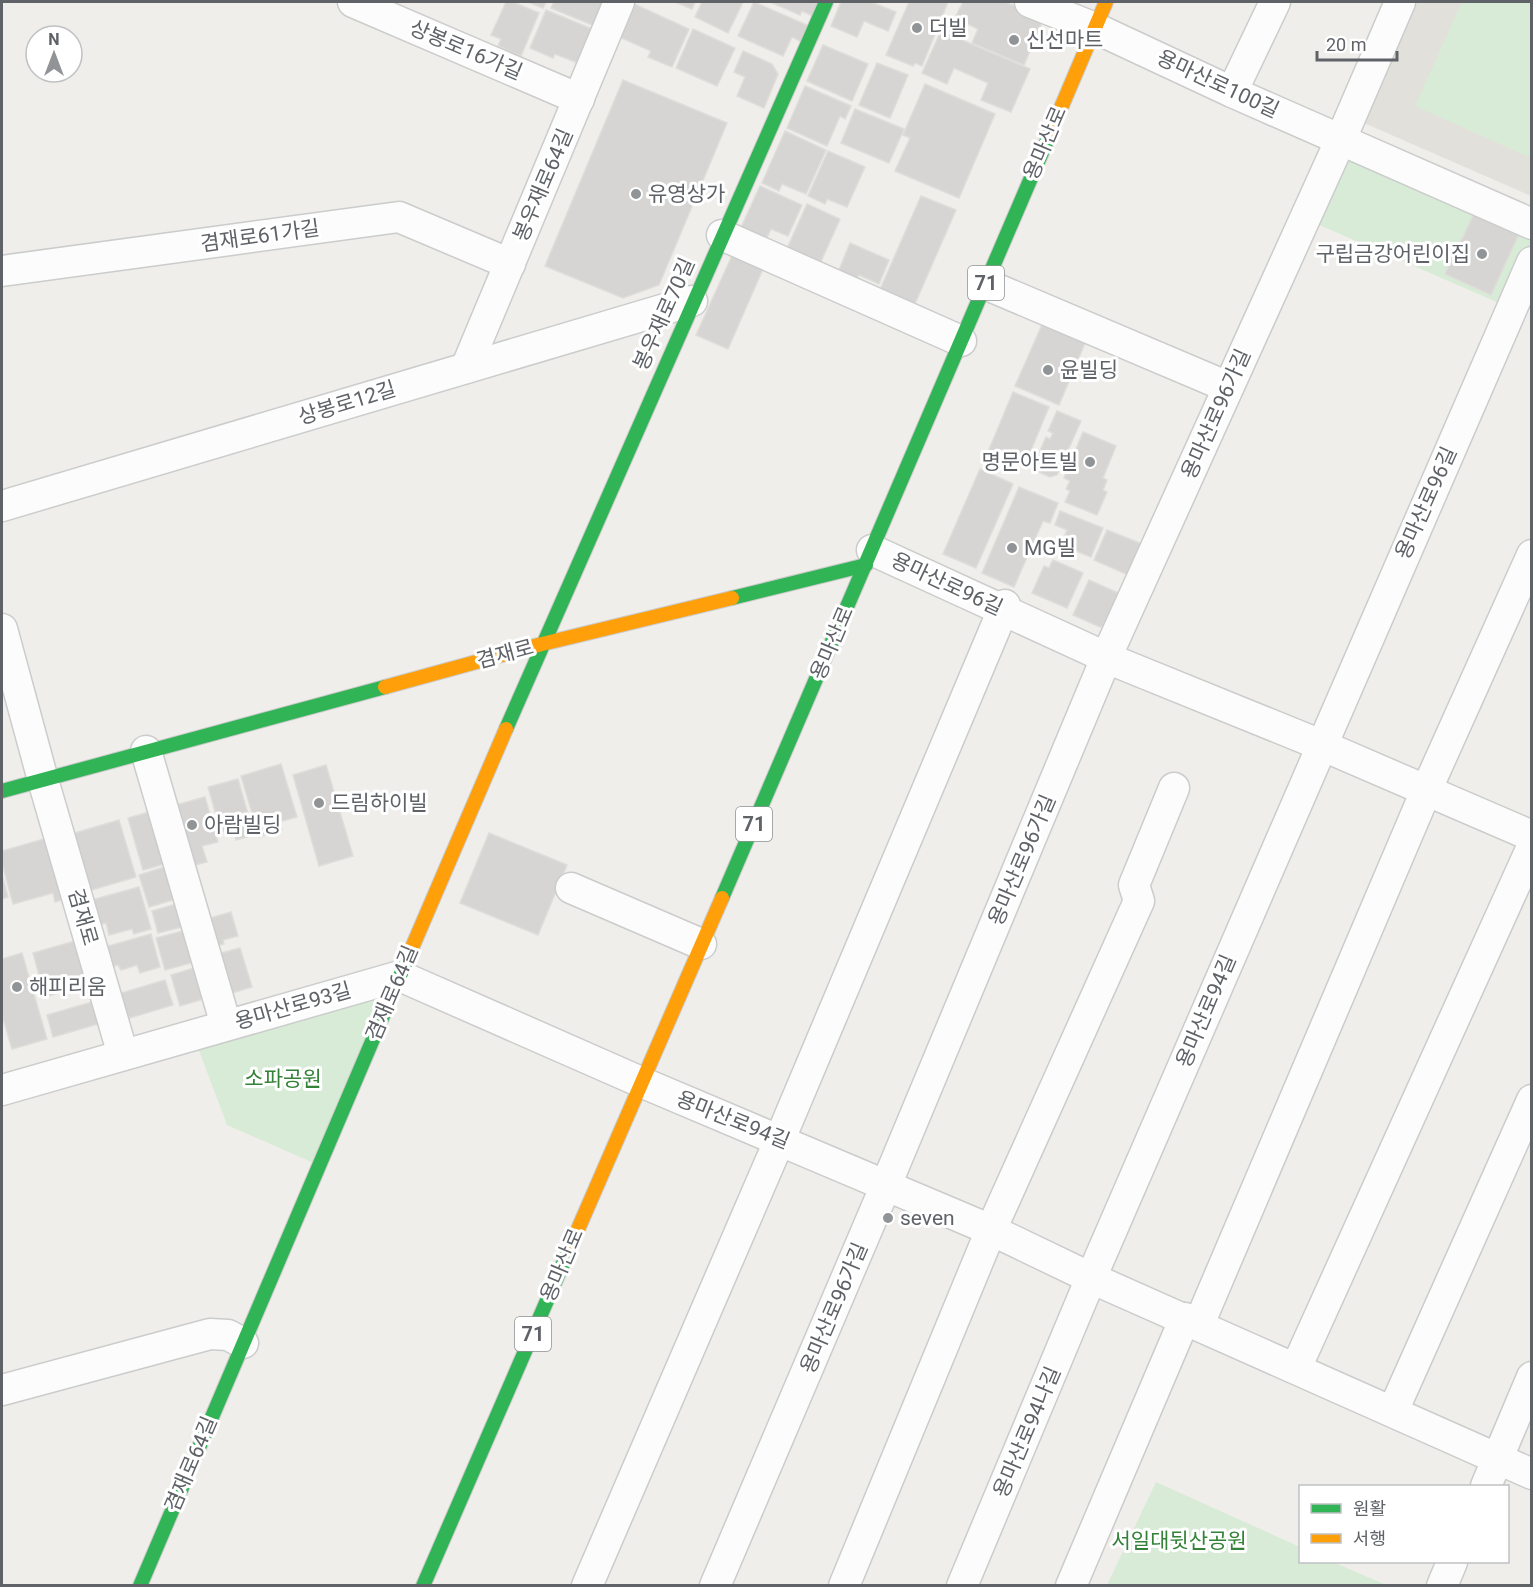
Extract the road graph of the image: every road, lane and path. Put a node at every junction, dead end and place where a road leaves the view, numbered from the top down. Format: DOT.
graph roads {
  1 [pos="353,2"];
  2 [pos="619,2"];
  3 [pos="826,2"];
  4 [pos="1030,2"];
  5 [pos="1275,2"];
  6 [pos="1400,2"];
  7 [pos="1100,15"];
  8 [pos="1232,92"];
  9 [pos="579,99"];
  10 [pos="1341,140"];
  11 [pos="1532,224"];
  12 [pos="722,235"];
  13 [pos="1532,262"];
  14 [pos="510,264"];
  15 [pos="2,271"];
  16 [pos="985,284"];
  17 [pos="692,301"];
  18 [pos="961,341"];
  19 [pos="466,368"];
  20 [pos="1228,387"];
  21 [pos="2,506"];
  22 [pos="1532,555"];
  23 [pos="869,557"];
  24 [pos="1004,608"];
  25 [pos="2,629"];
  26 [pos="542,644"];
  27 [pos="1106,657"];
  28 [pos="1321,745"];
  29 [pos="146,751"];
  30 [pos="43,780"];
  31 [pos="1174,788"];
  32 [pos="2,791"];
  33 [pos="1426,791"];
  34 [pos="1532,836"];
  35 [pos="1532,847"];
  36 [pos="571,888"];
  37 [pos="701,944"];
  38 [pos="400,976"];
  39 [pos="226,1025"];
  40 [pos="123,1055"];
  41 [pos="641,1082"];
  42 [pos="2,1090"];
  43 [pos="1532,1100"];
  44 [pos="780,1139"];
  45 [pos="886,1185"];
  46 [pos="991,1230"];
  47 [pos="1091,1278"];
  48 [pos="1192,1321"];
  49 [pos="243,1343"];
  50 [pos="1296,1368"];
  51 [pos="1532,1377"];
  52 [pos="2,1390"];
  53 [pos="1393,1411"];
  54 [pos="1498,1458"];
  55 [pos="1532,1474"];
  56 [pos="1486,1485"];
  57 [pos="1452,1563"];
  58 [pos="140,1586"];
  59 [pos="423,1586"];
  60 [pos="587,1586"];
  61 [pos="715,1586"];
  62 [pos="844,1586"];
  63 [pos="962,1586"];
  64 [pos="1071,1586"];
  65 [pos="1442,1586"];
  1 -- 9 [label="street, 상봉로16가길"];
  2 -- 9 [label="street, 봉우재로64길"];
  3 -- 12 [label="main road, 봉우재로70길"];
  4 -- 7 [label="street, 용마산로100길"];
  5 -- 8 [label="street"];
  6 -- 10 [label="street"];
  7 -- 8 [label="street, 용마산로100길"];
  7 -- 16 [label="main road, 용마산로 / 71"];
  8 -- 10 [label="street, 용마산로100길"];
  9 -- 14 [label="street, 봉우재로64길"];
  10 -- 11 [label="street, 용마산로100길"];
  10 -- 20 [label="street, 용마산로96가길"];
  12 -- 17 [label="main road, 봉우재로70길"];
  12 -- 18 [label="street"];
  13 -- 28 [label="street, 용마산로96길"];
  14 -- 15 [label="street, 겸재로61가길"];
  14 -- 19 [label="street, 봉우재로64길"];
  16 -- 18 [label="main road, 용마산로 / 71"];
  16 -- 20 [label="street"];
  17 -- 19 [label="street, 상봉로12길"];
  17 -- 26 [label="main road, 봉우재로70길"];
  18 -- 23 [label="main road, 용마산로 / 71"];
  19 -- 21 [label="street, 상봉로12길"];
  20 -- 27 [label="street, 용마산로96가길"];
  22 -- 33 [label="street"];
  23 -- 24 [label="street, 용마산로96길"];
  23 -- 26 [label="main road, 겸재로"];
  23 -- 37 [label="main road, 용마산로 / 71"];
  24 -- 27 [label="street, 용마산로96길"];
  24 -- 44 [label="street"];
  25 -- 30 [label="street"];
  26 -- 29 [label="main road, 겸재로"];
  26 -- 38 [label="main road, 겸재로64길"];
  27 -- 28 [label="street, 용마산로96길"];
  27 -- 45 [label="street, 용마산로96가길"];
  28 -- 33 [label="street, 용마산로96길"];
  28 -- 47 [label="street, 용마산로94길"];
  29 -- 30 [label="main road, 겸재로"];
  29 -- 39 [label="street"];
  30 -- 32 [label="main road, 겸재로"];
  30 -- 40 [label="street, 겸재로"];
  31 -- 46 [label="street"];
  33 -- 34 [label="street, 용마산로96길"];
  33 -- 48 [label="street"];
  35 -- 50 [label="street"];
  36 -- 37 [label="street"];
  37 -- 41 [label="main road, 용마산로 / 71"];
  38 -- 39 [label="street, 용마산로93길"];
  38 -- 41 [label="street"];
  38 -- 49 [label="main road, 겸재로64길"];
  39 -- 40 [label="street, 용마산로93길"];
  40 -- 42 [label="street, 용마산로93길"];
  41 -- 44 [label="street, 용마산로94길"];
  41 -- 59 [label="main road, 용마산로 / 71"];
  43 -- 53 [label="street"];
  44 -- 45 [label="street, 용마산로94길"];
  44 -- 60 [label="street"];
  45 -- 46 [label="street, 용마산로94길"];
  45 -- 61 [label="street, 용마산로96가길"];
  46 -- 47 [label="street, 용마산로94길"];
  46 -- 62 [label="street"];
  47 -- 48 [label="street, 용마산로94길"];
  47 -- 63 [label="street, 용마산로94나길"];
  48 -- 50 [label="street, 용마산로94길"];
  48 -- 64 [label="street"];
  49 -- 52 [label="street"];
  49 -- 58 [label="main road, 겸재로64길"];
  50 -- 53 [label="street, 용마산로94길"];
  51 -- 54 [label="street"];
  53 -- 54 [label="street, 용마산로94길"];
  54 -- 55 [label="street, 용마산로94길"];
  54 -- 56 [label="street"];
  57 -- 65 [label="street"];
}
